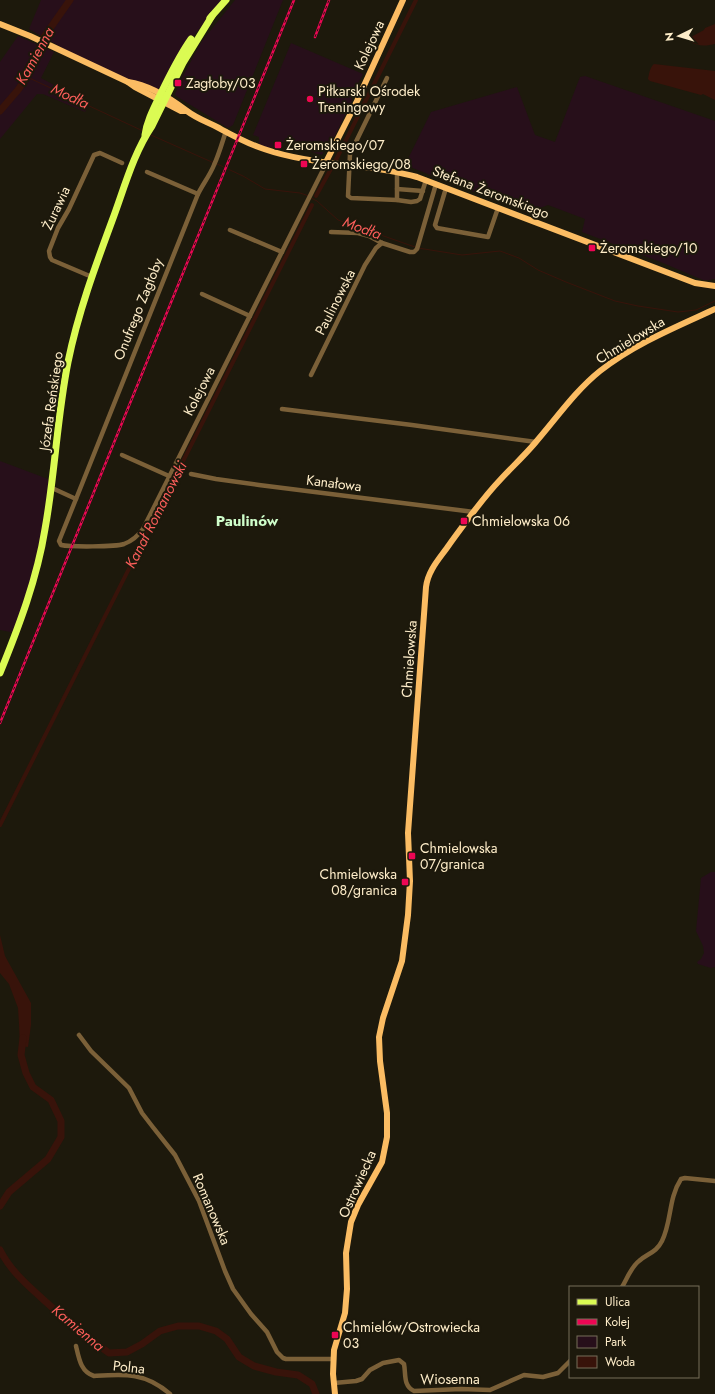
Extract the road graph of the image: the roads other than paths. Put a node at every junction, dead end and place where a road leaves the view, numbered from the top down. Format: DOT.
graph roads {
  1 [pos="226,0"];
  2 [pos="404,0"];
  3 [pos="0,24"];
  4 [pos="387,78"];
  5 [pos="162,98"];
  6 [pos="226,131"];
  7 [pos="326,162"];
  8 [pos="122,163"];
  9 [pos="349,166"];
  10 [pos="146,172"];
  11 [pos="398,173"];
  12 [pos="426,180"];
  13 [pos="436,184"];
  14 [pos="446,188"];
  15 [pos="397,189"];
  16 [pos="422,191"];
  17 [pos="198,194"];
  18 [pos="397,200"];
  19 [pos="498,208"];
  20 [pos="230,230"];
  21 [pos="331,232"];
  22 [pos="382,243"];
  23 [pos="282,252"];
  24 [pos="92,276"];
  25 [pos="715,286"];
  26 [pos="202,294"];
  27 [pos="715,309"];
  28 [pos="250,316"];
  29 [pos="311,375"];
  30 [pos="282,409"];
  31 [pos="536,442"];
  32 [pos="122,455"];
  33 [pos="192,474"];
  34 [pos="170,476"];
  35 [pos="52,488"];
  36 [pos="76,499"];
  37 [pos="474,512"];
  38 [pos="60,544"];
  39 [pos="0,673"];
  40 [pos="408,915"];
  41 [pos="79,1035"];
  42 [pos="715,1181"];
  43 [pos="623,1286"];
  44 [pos="76,1346"];
  45 [pos="334,1359"];
  46 [pos="569,1362"];
  47 [pos="334,1383"];
  48 [pos="170,1394"];
  49 [pos="335,1394"];
  1 -- 5 [label="main road"];
  2 -- 7 [label="street, Kolejowa"];
  3 -- 5 [label="street, Stefana Żeromskiego"];
  4 -- 9 [label="street"];
  5 -- 6 [label="street, Stefana Żeromskiego"];
  5 -- 24 [label="main road, Józefa Reńskiego"];
  6 -- 7 [label="street, Stefana Żeromskiego"];
  6 -- 17 [label="street, Onufrego Zagłoby"];
  7 -- 9 [label="street, Stefana Żeromskiego"];
  7 -- 23 [label="street, Kolejowa"];
  8 -- 24 [label="street, Żurawia"];
  9 -- 11 [label="street, Stefana Żeromskiego"];
  9 -- 18 [label="street"];
  10 -- 17 [label="street"];
  11 -- 12 [label="street, Stefana Żeromskiego"];
  11 -- 15 [label="street"];
  12 -- 13 [label="street, Stefana Żeromskiego"];
  12 -- 16 [label="street"];
  13 -- 14 [label="street, Stefana Żeromskiego"];
  13 -- 22 [label="street"];
  14 -- 19 [label="street, Stefana Żeromskiego"];
  14 -- 19 [label="street"];
  15 -- 16 [label="street"];
  15 -- 18 [label="street"];
  16 -- 18 [label="street"];
  17 -- 36 [label="street, Onufrego Zagłoby"];
  19 -- 25 [label="street, Stefana Żeromskiego"];
  20 -- 23 [label="street"];
  21 -- 22 [label="street"];
  22 -- 29 [label="street, Paulinowska"];
  23 -- 28 [label="street, Kolejowa"];
  24 -- 35 [label="main road, Józefa Reńskiego"];
  26 -- 28 [label="street"];
  27 -- 31 [label="street, Chmielowska"];
  28 -- 34 [label="street, Kolejowa"];
  30 -- 31 [label="street"];
  31 -- 37 [label="street, Chmielowska"];
  32 -- 34 [label="street"];
  33 -- 37 [label="street, Kanałowa"];
  34 -- 38 [label="street, Kolejowa"];
  35 -- 36 [label="street"];
  35 -- 39 [label="main road, Józefa Reńskiego"];
  36 -- 38 [label="street, Onufrego Zagłoby"];
  37 -- 40 [label="street, Chmielowska"];
  40 -- 45 [label="street, Ostrowiecka"];
  41 -- 45 [label="street, Romanowska"];
  42 -- 43 [label="street"];
  44 -- 48 [label="street, Polna"];
  45 -- 47 [label="street, Ostrowiecka"];
  46 -- 47 [label="street, Wiosenna"];
  47 -- 49 [label="street, Ostrowiecka"];
}
